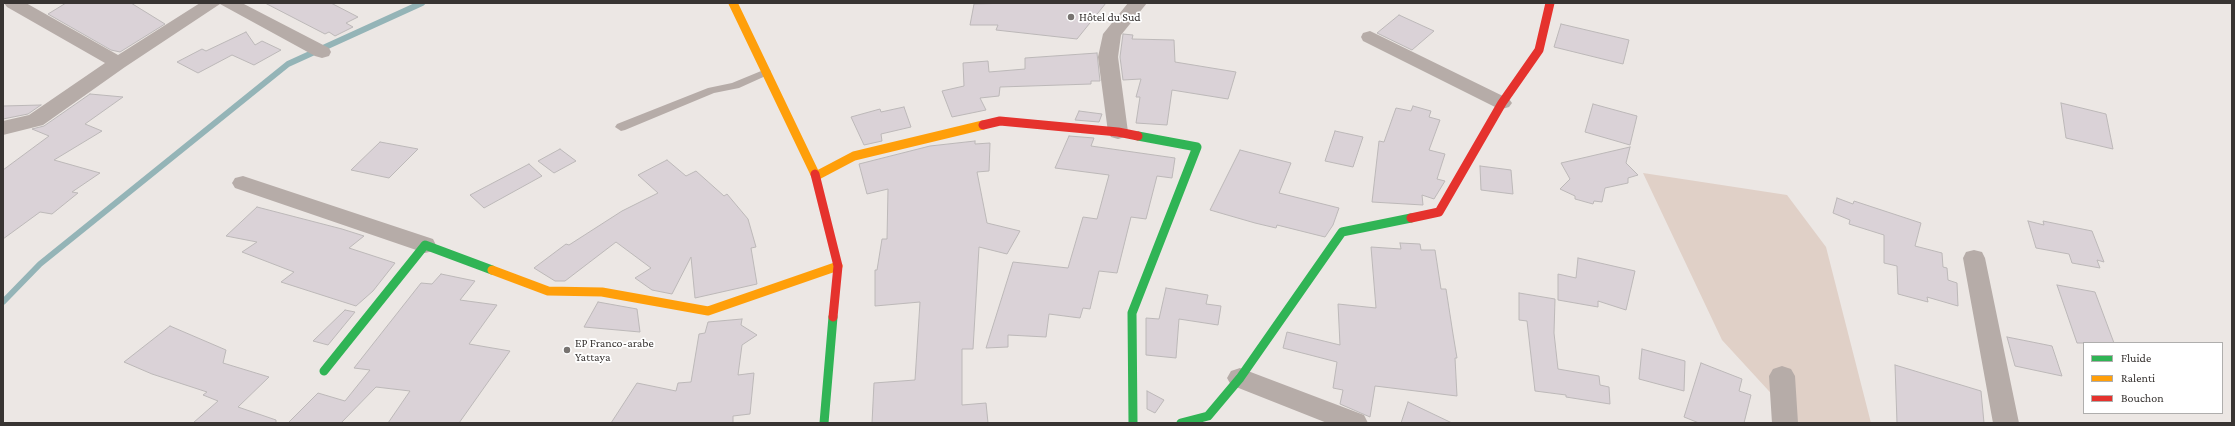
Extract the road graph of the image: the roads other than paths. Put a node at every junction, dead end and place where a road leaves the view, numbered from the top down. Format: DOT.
graph roads {
  1 [pos="13,3"];
  2 [pos="212,3"];
  3 [pos="228,3"];
  4 [pos="733,3"];
  5 [pos="1138,3"];
  6 [pos="1550,3"];
  7 [pos="1370,37"];
  8 [pos="322,52"];
  9 [pos="118,63"];
  10 [pos="766,72"];
  11 [pos="1502,103"];
  12 [pos="621,127"];
  13 [pos="3,128"];
  14 [pos="1118,132"];
  15 [pos="816,176"];
  16 [pos="243,183"];
  17 [pos="425,245"];
  18 [pos="1974,258"];
  19 [pos="838,266"];
  20 [pos="324,371"];
  21 [pos="1782,376"];
  22 [pos="1240,378"];
  23 [pos="824,423"];
  24 [pos="1133,423"];
  25 [pos="1181,423"];
  26 [pos="1356,423"];
  27 [pos="1785,423"];
  28 [pos="2006,423"];
  1 -- 9 [label="street"];
  2 -- 9 [label="street"];
  3 -- 8 [label="street"];
  4 -- 10 [label="street"];
  5 -- 14 [label="street"];
  6 -- 11 [label="street"];
  7 -- 11 [label="street"];
  9 -- 13 [label="street"];
  10 -- 12 [label="lane"];
  10 -- 15 [label="street"];
  11 -- 22 [label="street"];
  14 -- 15 [label="street"];
  14 -- 24 [label="street"];
  15 -- 19 [label="street"];
  16 -- 17 [label="street"];
  17 -- 19 [label="street"];
  17 -- 20 [label="street"];
  18 -- 28 [label="street"];
  19 -- 23 [label="street"];
  21 -- 27 [label="street"];
  22 -- 25 [label="street"];
  22 -- 26 [label="street"];
}
